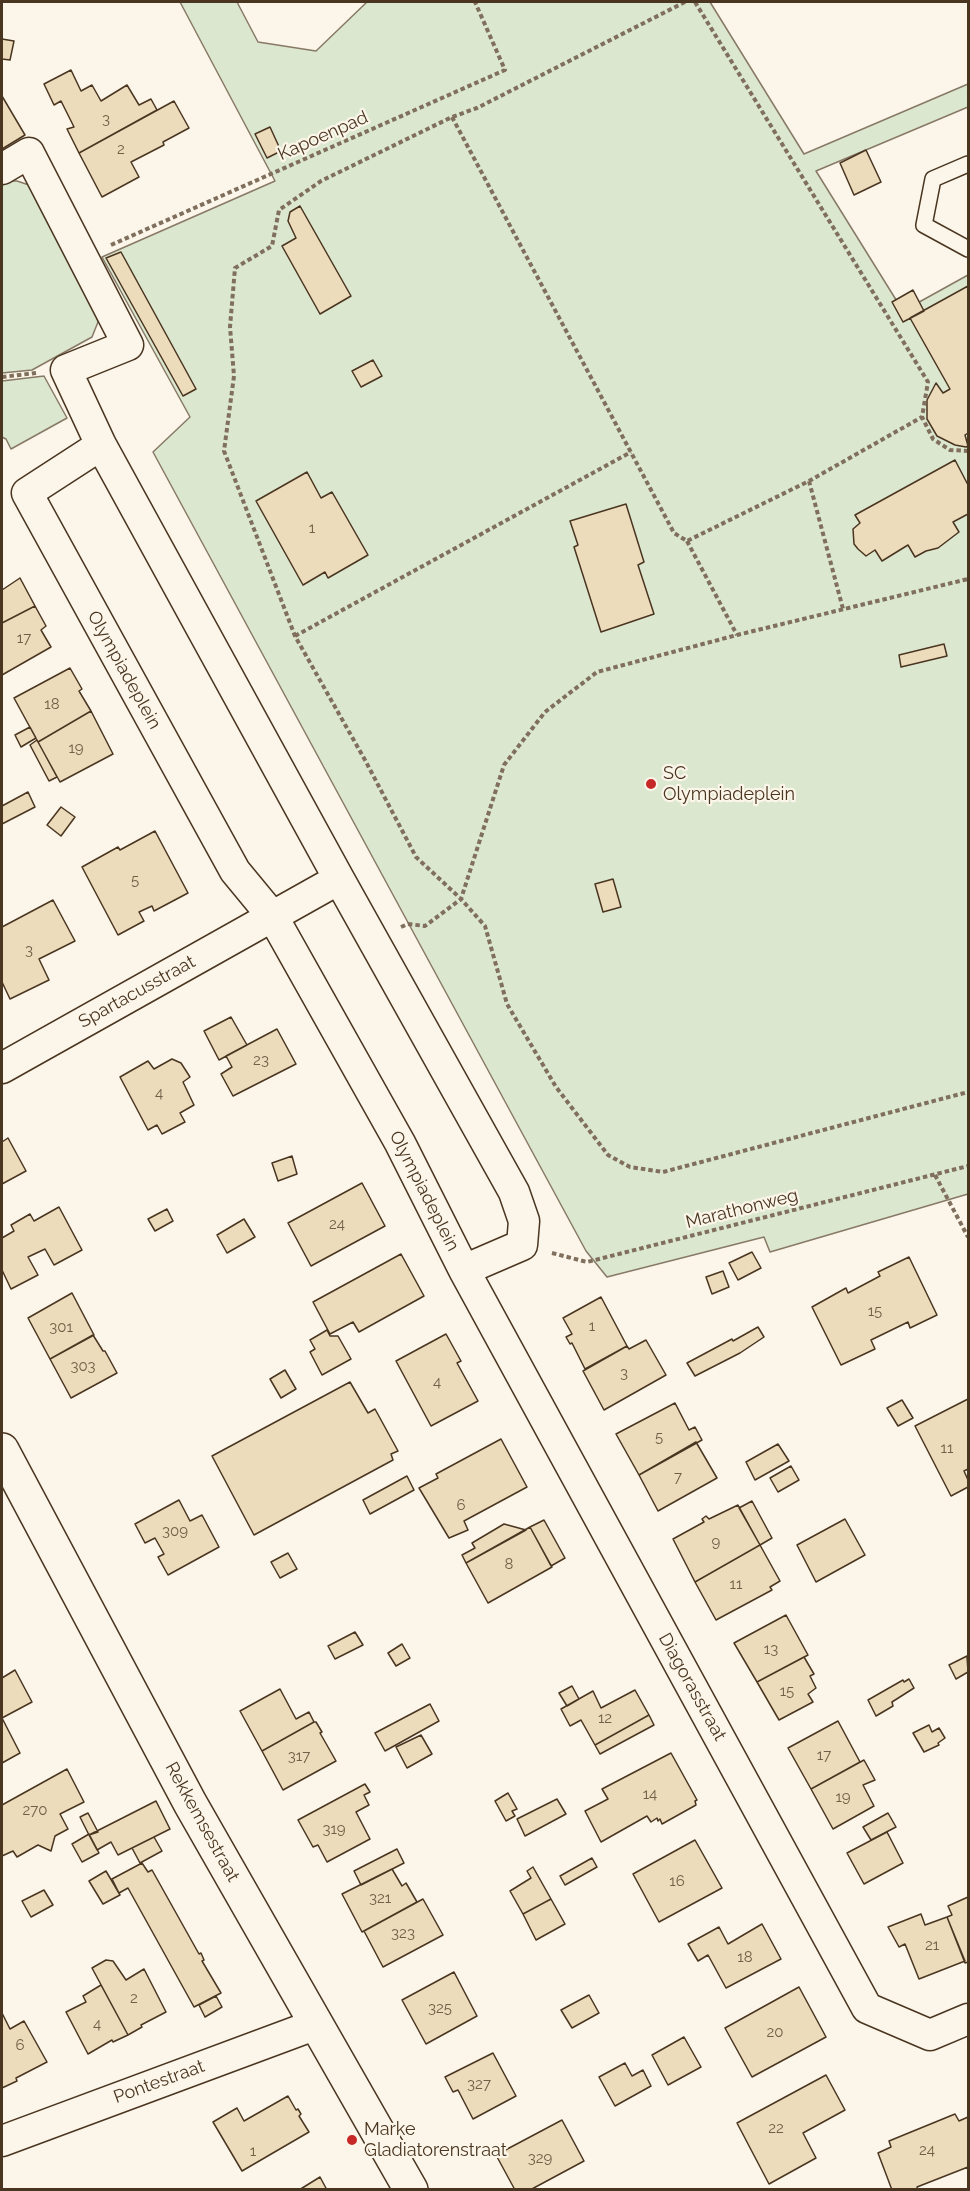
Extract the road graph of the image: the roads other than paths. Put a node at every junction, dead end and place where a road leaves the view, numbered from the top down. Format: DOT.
graph roads {
  1 [pos="969,164"];
  2 [pos="2,169"];
  3 [pos="969,249"];
  4 [pos="101,445"];
  5 [pos="339,879"];
  6 [pos="273,916"];
  7 [pos="2,1068"];
  8 [pos="464,1270"];
  9 [pos="2,1450"];
  10 [pos="969,2019"];
  11 [pos="317,2024"];
  12 [pos="2,2140"];
  13 [pos="411,2190"];
  1 -- 3 [label="lane"];
  2 -- 4 [label="street"];
  4 -- 5 [label="street"];
  4 -- 6 [label="street, Olympiadeplein"];
  5 -- 6 [label="street"];
  5 -- 8 [label="street, Olympiadeplein"];
  6 -- 7 [label="street, Spartacusstraat"];
  6 -- 8 [label="street, Olympiadeplein"];
  8 -- 10 [label="street, Diagorasstraat"];
  9 -- 11 [label="street, Rekkemsestraat"];
  11 -- 12 [label="street, Pontestraat"];
  11 -- 13 [label="street, Rekkemsestraat"];
}
